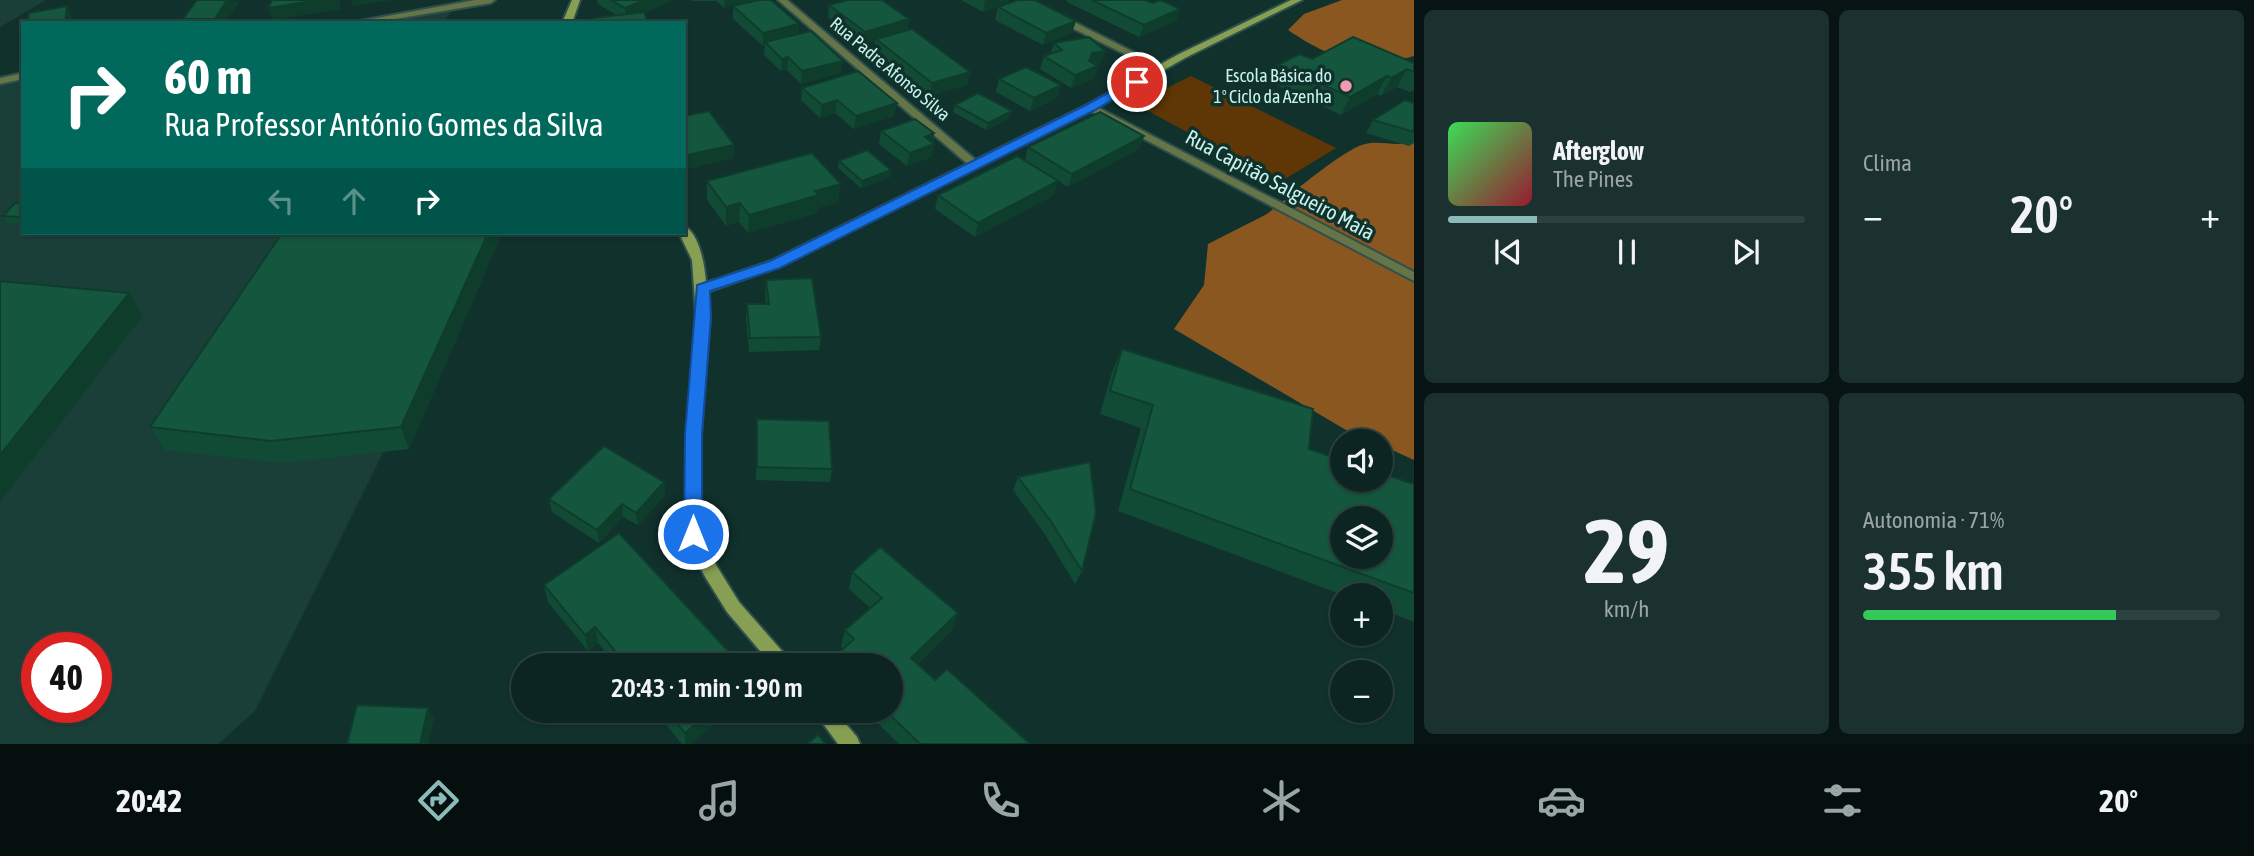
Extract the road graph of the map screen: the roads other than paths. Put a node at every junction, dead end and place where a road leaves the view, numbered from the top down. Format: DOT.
graph roads {
  1 [pos="491,0"];
  2 [pos="576,0"];
  3 [pos="782,0"];
  4 [pos="1298,0"];
  5 [pos="1048,12"];
  6 [pos="365,21"];
  7 [pos="568,21"];
  8 [pos="1160,68"];
  9 [pos="21,76"];
  10 [pos="0,80"];
  11 [pos="1091,107"];
  12 [pos="974,164"];
  13 [pos="686,234"];
  14 [pos="1414,277"];
  15 [pos="702,289"];
  16 [pos="773,653"];
  17 [pos="833,723"];
  18 [pos="850,744"];
  1 -- 6 [label="street"];
  2 -- 7 [label="street"];
  3 -- 12 [label="street, Rua Padre Afonso Silva"];
  4 -- 8 [label="street"];
  5 -- 8 [label="street"];
  8 -- 11 [label="street"];
  9 -- 10 [label="street"];
  11 -- 12 [label="street"];
  11 -- 14 [label="street, Rua Capitão Salgueiro Maia"];
  12 -- 15 [label="street"];
  13 -- 15 [label="street"];
  15 -- 16 [label="street"];
  17 -- 18 [label="street"];
}
